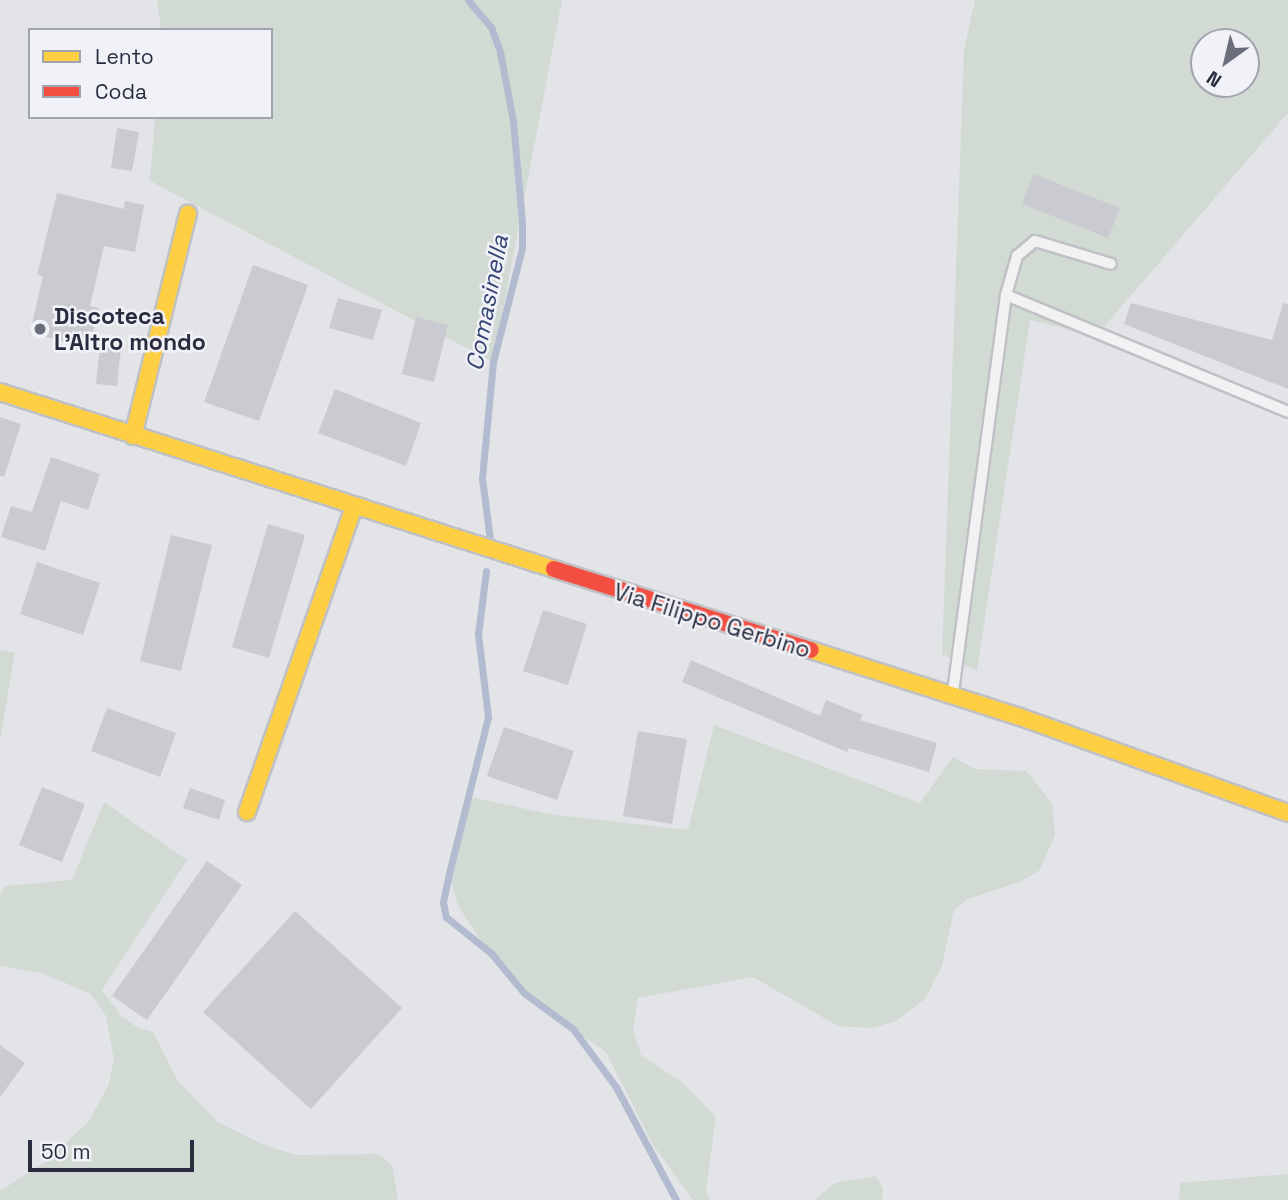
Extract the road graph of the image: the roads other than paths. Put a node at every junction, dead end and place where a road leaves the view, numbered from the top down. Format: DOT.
graph roads {
  1 [pos="188,214"];
  2 [pos="1111,264"];
  3 [pos="1006,295"];
  4 [pos="0,392"];
  5 [pos="1288,412"];
  6 [pos="133,436"];
  7 [pos="354,507"];
  8 [pos="952,696"];
  9 [pos="247,811"];
  10 [pos="1288,813"];
  1 -- 6 [label="street"];
  2 -- 3 [label="lane"];
  3 -- 5 [label="lane"];
  3 -- 8 [label="lane"];
  4 -- 6 [label="street, Via Filippo Gerbino"];
  6 -- 7 [label="street, Via Filippo Gerbino"];
  7 -- 8 [label="street, Via Filippo Gerbino"];
  7 -- 9 [label="street"];
  8 -- 10 [label="street, Via Filippo Gerbino"];
}
